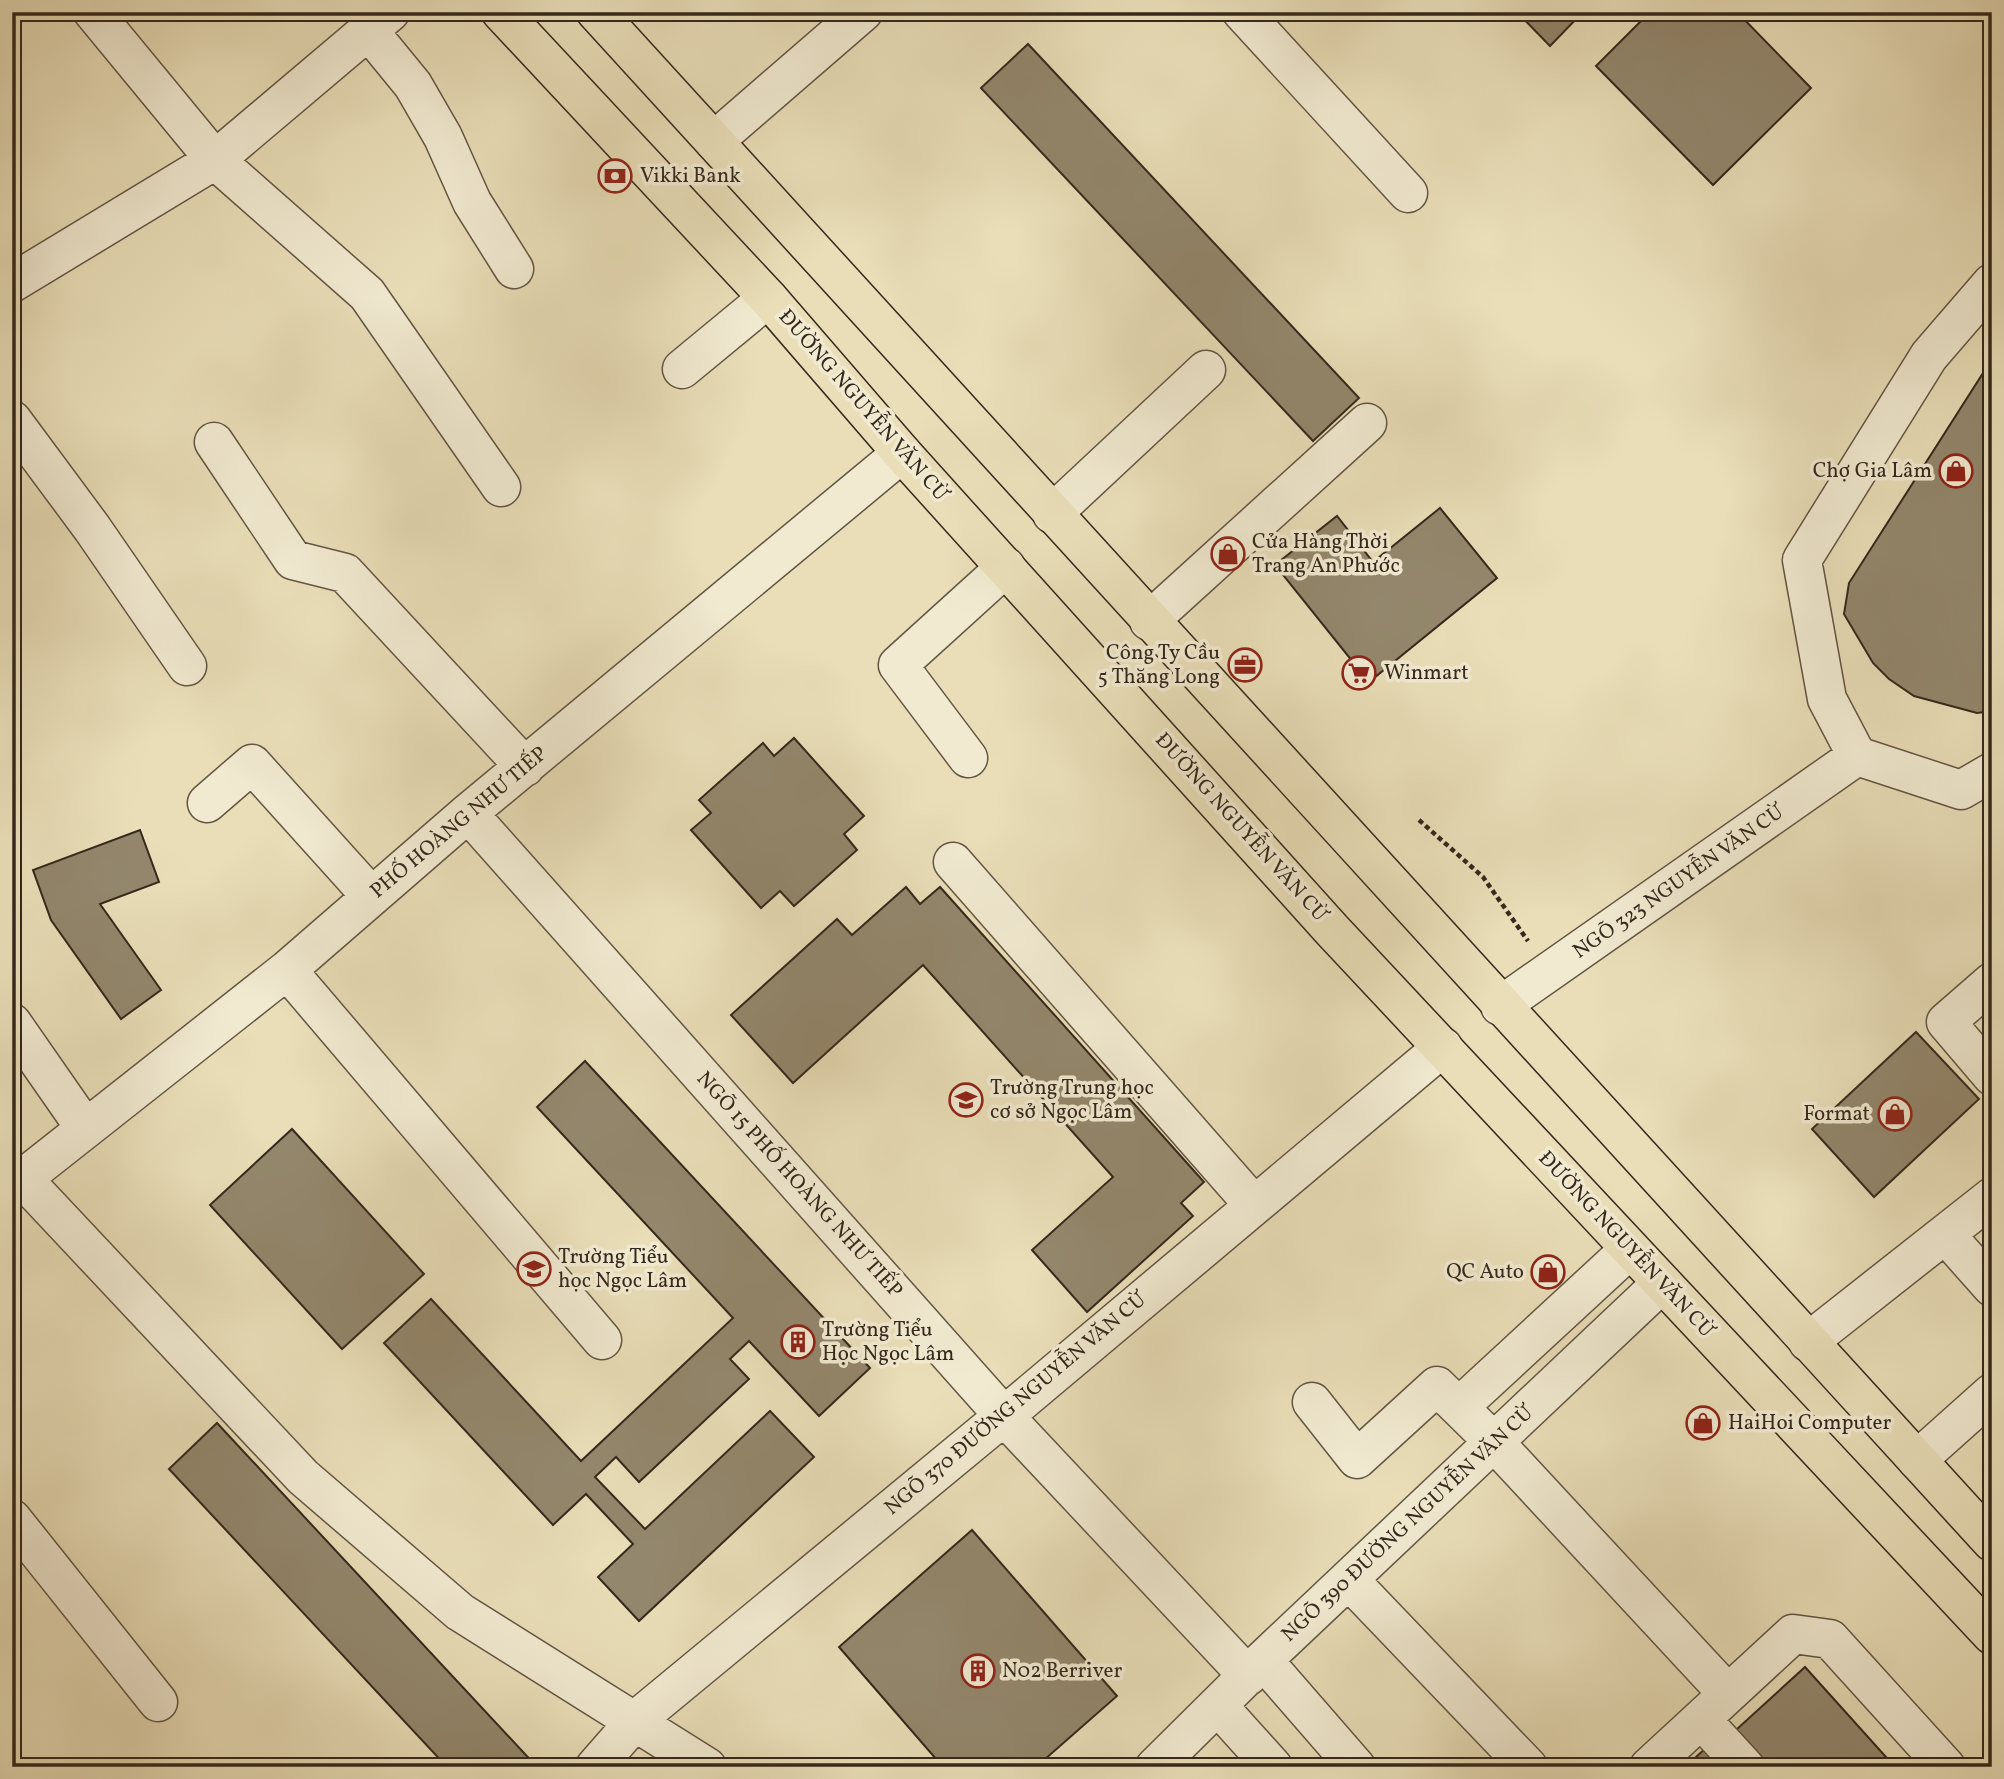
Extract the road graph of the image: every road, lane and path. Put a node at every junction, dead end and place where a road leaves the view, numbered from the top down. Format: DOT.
graph roads {
  1 [pos="93,12"];
  2 [pos="501,12"];
  3 [pos="596,12"];
  4 [pos="863,12"];
  5 [pos="1242,12"];
  6 [pos="379,21"];
  7 [pos="714,141"];
  8 [pos="215,160"];
  9 [pos="1408,194"];
  10 [pos="514,269"];
  11 [pos="12,283"];
  12 [pos="1992,283"];
  13 [pos="768,298"];
  14 [pos="682,369"];
  15 [pos="1206,370"];
  16 [pos="12,421"];
  17 [pos="1367,423"];
  18 [pos="214,442"];
  19 [pos="902,453"];
  20 [pos="501,487"];
  21 [pos="1052,514"];
  22 [pos="1006,567"];
  23 [pos="1149,621"];
  24 [pos="187,666"];
  25 [pos="1857,756"];
  26 [pos="968,758"];
  27 [pos="525,766"];
  28 [pos="1992,772"];
  29 [pos="207,803"];
  30 [pos="468,813"];
  31 [pos="1419,820"];
  32 [pos="953,862"];
  33 [pos="371,896"];
  34 [pos="1520,932"];
  35 [pos="287,970"];
  36 [pos="1992,982"];
  37 [pos="1500,1006"];
  38 [pos="12,1023"];
  39 [pos="1443,1047"];
  40 [pos="1992,1076"];
  41 [pos="85,1128"];
  42 [pos="17,1183"];
  43 [pos="1992,1197"];
  44 [pos="1253,1204"];
  45 [pos="1947,1235"];
  46 [pos="1630,1249"];
  47 [pos="1661,1283"];
  48 [pos="1992,1287"];
  49 [pos="602,1340"];
  50 [pos="1808,1342"];
  51 [pos="1992,1393"];
  52 [pos="1312,1402"];
  53 [pos="1460,1406"];
  54 [pos="1004,1416"];
  55 [pos="1495,1443"];
  56 [pos="1917,1460"];
  57 [pos="12,1519"];
  58 [pos="1992,1542"];
  59 [pos="1349,1580"];
  60 [pos="1992,1635"];
  61 [pos="1256,1668"];
  62 [pos="158,1702"];
  63 [pos="1218,1706"];
  64 [pos="1714,1706"];
  65 [pos="636,1720"];
  66 [pos="595,1767"];
  67 [pos="707,1767"];
  68 [pos="1156,1767"];
  69 [pos="1273,1767"];
  70 [pos="1356,1767"];
  71 [pos="1528,1767"];
  72 [pos="1649,1767"];
  73 [pos="1745,1767"];
  74 [pos="1946,1767"];
  1 -- 8 [label="street"];
  2 -- 13 [label="main road, ĐƯỜNG NGUYỄN VĂN CỪ"];
  3 -- 7 [label="main road"];
  4 -- 7 [label="street"];
  5 -- 9 [label="street"];
  6 -- 8 [label="street"];
  6 -- 10 [label="street"];
  7 -- 21 [label="main road"];
  8 -- 11 [label="street"];
  8 -- 20 [label="street"];
  12 -- 25 [label="street"];
  13 -- 14 [label="street"];
  13 -- 19 [label="main road, ĐƯỜNG NGUYỄN VĂN CỪ"];
  15 -- 21 [label="street"];
  16 -- 24 [label="street"];
  17 -- 23 [label="street"];
  18 -- 27 [label="street"];
  19 -- 22 [label="main road, ĐƯỜNG NGUYỄN VĂN CỪ"];
  19 -- 27 [label="street, PHỐ HOÀNG NHƯ TIẾP"];
  21 -- 23 [label="main road"];
  22 -- 26 [label="street"];
  22 -- 39 [label="main road, ĐƯỜNG NGUYỄN VĂN CỪ"];
  23 -- 37 [label="main road"];
  25 -- 28 [label="street"];
  25 -- 37 [label="street, NGÕ 323 NGUYỄN VĂN CỪ"];
  27 -- 30 [label="street, PHỐ HOÀNG NHƯ TIẾP"];
  29 -- 33 [label="street"];
  30 -- 33 [label="street, PHỐ HOÀNG NHƯ TIẾP"];
  30 -- 54 [label="street, NGÕ 15 PHỐ HOÀNG NHƯ TIẾP"];
  31 -- 34 [label="path"];
  32 -- 44 [label="street"];
  33 -- 35 [label="street, PHỐ HOÀNG NHƯ TIẾP"];
  35 -- 41 [label="street, PHỐ HOÀNG NHƯ TIẾP"];
  35 -- 49 [label="street"];
  36 -- 40 [label="street"];
  37 -- 50 [label="main road"];
  38 -- 41 [label="street"];
  39 -- 44 [label="street, NGÕ 370 ĐƯỜNG NGUYỄN VĂN CỪ"];
  39 -- 46 [label="main road, ĐƯỜNG NGUYỄN VĂN CỪ"];
  41 -- 42 [label="street, PHỐ HOÀNG NHƯ TIẾP"];
  42 -- 65 [label="street"];
  43 -- 45 [label="street"];
  44 -- 54 [label="street, NGÕ 370 ĐƯỜNG NGUYỄN VĂN CỪ"];
  45 -- 48 [label="street"];
  45 -- 50 [label="street"];
  46 -- 47 [label="main road, ĐƯỜNG NGUYỄN VĂN CỪ"];
  46 -- 53 [label="street"];
  47 -- 55 [label="street, NGÕ 390 ĐƯỜNG NGUYỄN VĂN CỪ"];
  47 -- 60 [label="main road, ĐƯỜNG NGUYỄN VĂN CỪ"];
  50 -- 56 [label="main road"];
  51 -- 56 [label="street"];
  52 -- 53 [label="street"];
  53 -- 55 [label="street"];
  54 -- 61 [label="street, NGÕ 15 PHỐ HOÀNG NHƯ TIẾP"];
  54 -- 65 [label="street, NGÕ 370 ĐƯỜNG NGUYỄN VĂN CỪ"];
  55 -- 59 [label="street, NGÕ 390 ĐƯỜNG NGUYỄN VĂN CỪ"];
  55 -- 64 [label="street"];
  56 -- 58 [label="main road"];
  57 -- 62 [label="street"];
  59 -- 61 [label="street, NGÕ 390 ĐƯỜNG NGUYỄN VĂN CỪ"];
  59 -- 71 [label="street"];
  61 -- 63 [label="street, NGÕ 390 ĐƯỜNG NGUYỄN VĂN CỪ"];
  61 -- 70 [label="street, NGÕ 15 PHỐ HOÀNG NHƯ TIẾP"];
  63 -- 68 [label="street, NGÕ 390 ĐƯỜNG NGUYỄN VĂN CỪ"];
  63 -- 69 [label="street"];
  64 -- 72 [label="street"];
  64 -- 73 [label="street"];
  64 -- 74 [label="street"];
  65 -- 66 [label="street, NGÕ 370 ĐƯỜNG NGUYỄN VĂN CỪ"];
  65 -- 67 [label="street"];
}
